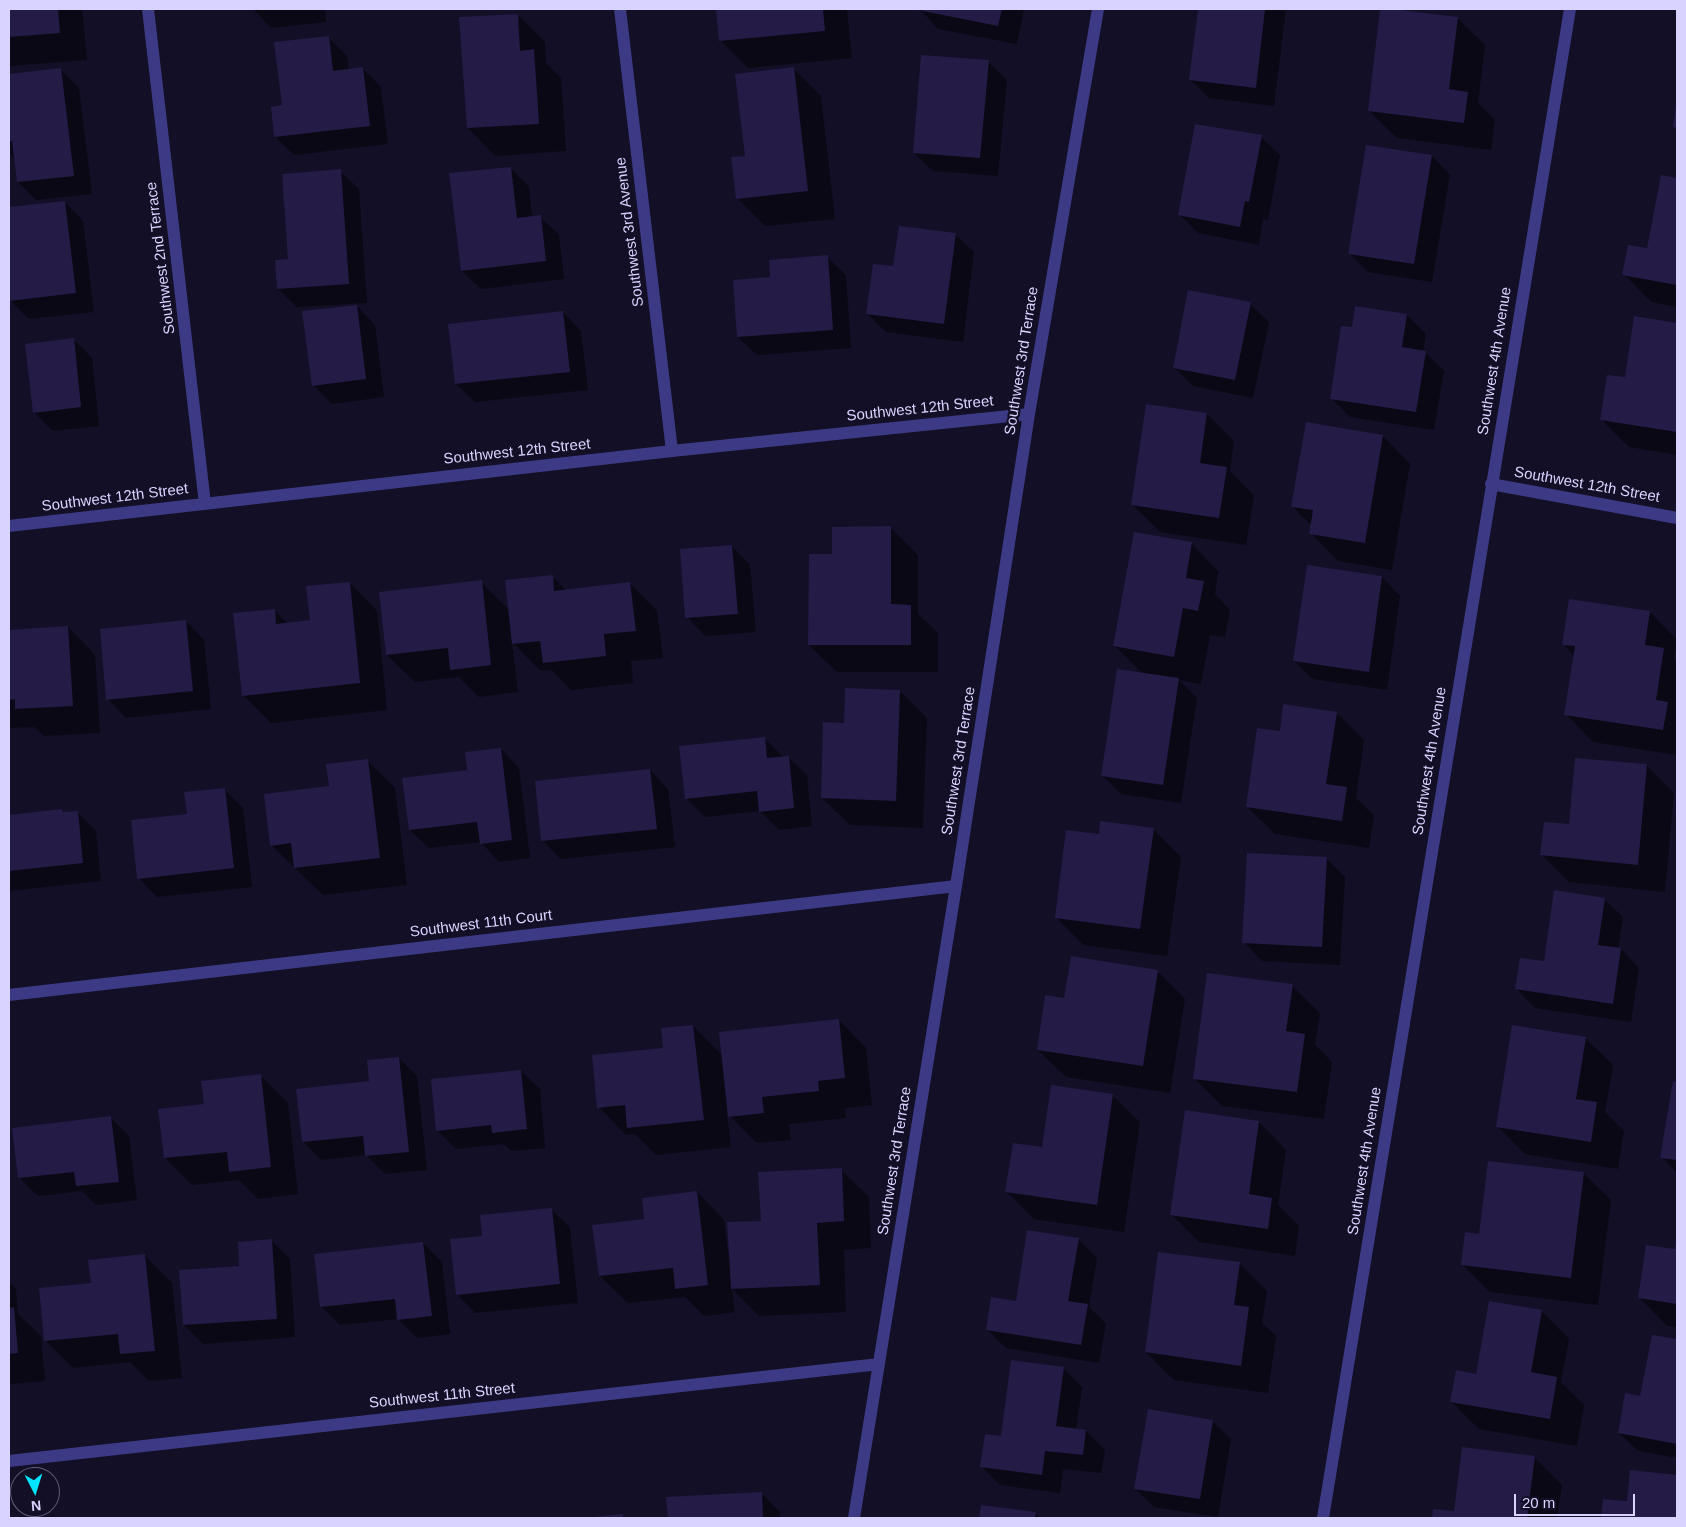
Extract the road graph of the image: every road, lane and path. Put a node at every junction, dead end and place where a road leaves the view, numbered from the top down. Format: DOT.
graph roads {
  1 [pos="148,9"];
  2 [pos="620,9"];
  3 [pos="1098,9"];
  4 [pos="1570,9"];
  5 [pos="1029,414"];
  6 [pos="672,451"];
  7 [pos="1492,484"];
  8 [pos="205,504"];
  9 [pos="1677,518"];
  10 [pos="9,526"];
  11 [pos="956,886"];
  12 [pos="9,995"];
  13 [pos="879,1364"];
  14 [pos="9,1461"];
  15 [pos="854,1518"];
  16 [pos="1323,1518"];
  1 -- 8 [label="street, Southwest 2nd Terrace"];
  2 -- 6 [label="street, Southwest 3rd Avenue"];
  3 -- 5 [label="street, Southwest 3rd Terrace"];
  4 -- 7 [label="street, Southwest 4th Avenue"];
  5 -- 6 [label="street, Southwest 12th Street"];
  5 -- 11 [label="street, Southwest 3rd Terrace"];
  6 -- 8 [label="street, Southwest 12th Street"];
  7 -- 9 [label="street, Southwest 12th Street"];
  7 -- 16 [label="street, Southwest 4th Avenue"];
  8 -- 10 [label="street, Southwest 12th Street"];
  11 -- 12 [label="street, Southwest 11th Court"];
  11 -- 13 [label="street, Southwest 3rd Terrace"];
  13 -- 14 [label="street, Southwest 11th Street"];
  13 -- 15 [label="street, Southwest 3rd Terrace"];
}
